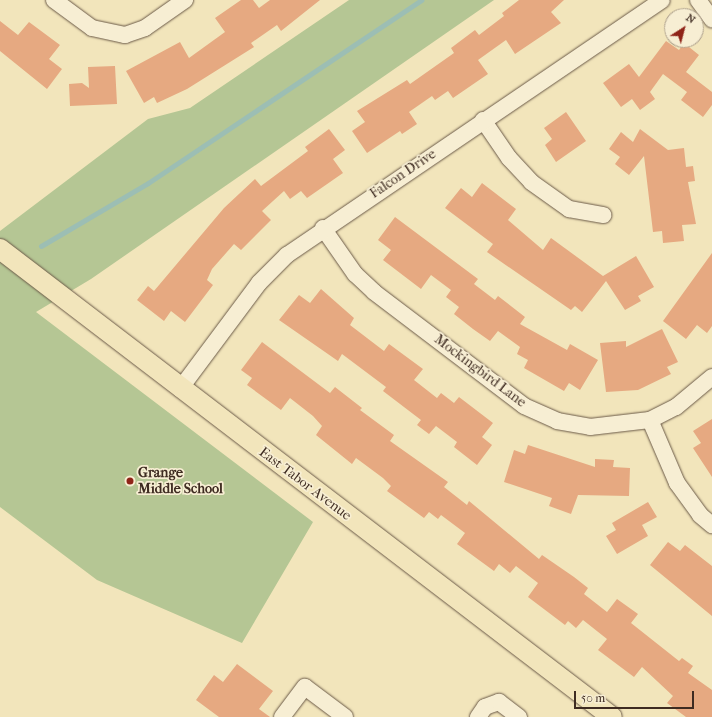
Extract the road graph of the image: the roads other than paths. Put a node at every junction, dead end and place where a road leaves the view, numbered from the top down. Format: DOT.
graph roads {
  1 [pos="54,0"];
  2 [pos="185,0"];
  3 [pos="662,0"];
  4 [pos="698,0"];
  5 [pos="712,19"];
  6 [pos="483,120"];
  7 [pos="603,215"];
  8 [pos="323,228"];
  9 [pos="0,249"];
  10 [pos="712,377"];
  11 [pos="180,388"];
  12 [pos="650,420"];
  13 [pos="712,526"];
  14 [pos="282,717"];
  15 [pos="345,717"];
  16 [pos="478,717"];
  17 [pos="519,717"];
  18 [pos="612,717"];
  1 -- 2 [label="street"];
  3 -- 6 [label="street, Falcon Drive"];
  4 -- 5 [label="street"];
  6 -- 7 [label="street"];
  6 -- 8 [label="street, Falcon Drive"];
  8 -- 11 [label="street, Falcon Drive"];
  8 -- 12 [label="street, Mockingbird Lane"];
  9 -- 11 [label="main road, East Tabor Avenue"];
  10 -- 12 [label="street, Mockingbird Lane"];
  11 -- 18 [label="main road, East Tabor Avenue"];
  12 -- 13 [label="street"];
  14 -- 15 [label="street"];
  16 -- 17 [label="street"];
}
